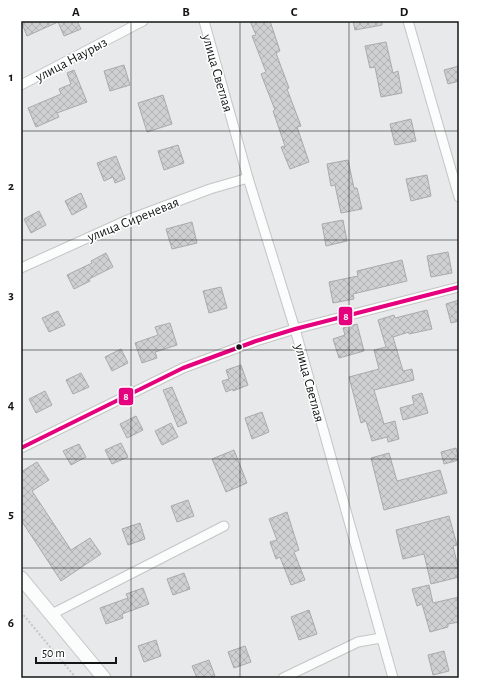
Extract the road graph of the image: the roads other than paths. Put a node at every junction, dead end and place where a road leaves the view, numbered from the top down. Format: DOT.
graph roads {
  1 [pos="143,21"];
  2 [pos="204,21"];
  3 [pos="408,21"];
  4 [pos="21,86"];
  5 [pos="248,178"];
  6 [pos="459,197"];
  7 [pos="21,268"];
  8 [pos="459,287"];
  9 [pos="295,329"];
  10 [pos="21,448"];
  11 [pos="224,526"];
  12 [pos="21,578"];
  13 [pos="52,614"];
  14 [pos="381,638"];
  15 [pos="104,678"];
  16 [pos="283,678"];
  17 [pos="393,678"];
  1 -- 4 [label="street, улица Наурыз"];
  2 -- 5 [label="street, улица Светлая"];
  3 -- 6 [label="street"];
  5 -- 7 [label="street, улица Сиреневая"];
  5 -- 9 [label="street, улица Светлая"];
  8 -- 9 [label="street"];
  9 -- 10 [label="street"];
  9 -- 14 [label="street, улица Светлая"];
  11 -- 13 [label="street"];
  12 -- 13 [label="main road"];
  13 -- 15 [label="main road"];
  14 -- 16 [label="street"];
  14 -- 17 [label="street, улица Светлая"];
}
